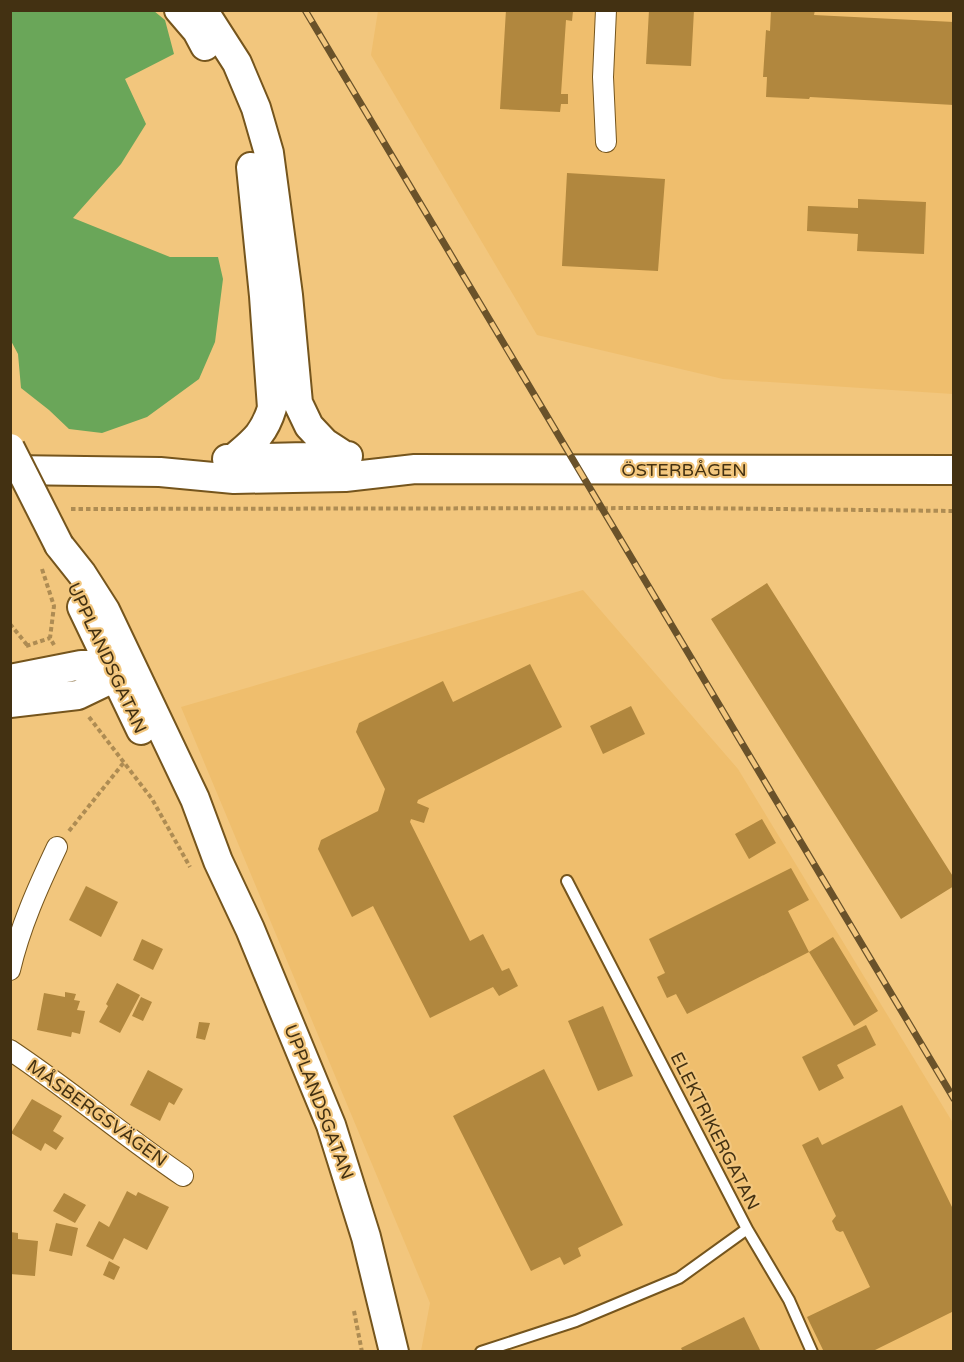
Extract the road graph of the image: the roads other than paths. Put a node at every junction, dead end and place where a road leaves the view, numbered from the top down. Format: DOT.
graph roads {
  1 [pos="179,10"];
  2 [pos="202,10"];
  3 [pos="606,10"];
  4 [pos="606,142"];
  5 [pos="10,448"];
  6 [pos="345,456"];
  7 [pos="234,458"];
  8 [pos="10,470"];
  9 [pos="415,470"];
  10 [pos="954,470"];
  11 [pos="160,472"];
  12 [pos="123,672"];
  13 [pos="10,679"];
  14 [pos="10,703"];
  15 [pos="57,847"];
  16 [pos="567,881"];
  17 [pos="10,970"];
  18 [pos="10,1050"];
  19 [pos="183,1176"];
  20 [pos="747,1229"];
  21 [pos="394,1352"];
  22 [pos="481,1352"];
  23 [pos="812,1352"];
  1 -- 7 [label="main road"];
  2 -- 6 [label="main road"];
  3 -- 4 [label="street"];
  5 -- 12 [label="main road, UPPLANDSGATAN, bridge"];
  6 -- 7 [label="main road, ÖSTERBÅGEN"];
  6 -- 9 [label="main road, ÖSTERBÅGEN"];
  7 -- 11 [label="main road, ÖSTERBÅGEN"];
  8 -- 11 [label="main road, ÖSTERBÅGEN"];
  9 -- 10 [label="main road, ÖSTERBÅGEN"];
  9 -- 11 [label="main road, ÖSTERBÅGEN"];
  12 -- 13 [label="main road"];
  12 -- 14 [label="main road"];
  12 -- 21 [label="main road, UPPLANDSGATAN"];
  15 -- 17 [label="street"];
  16 -- 20 [label="lane, ELEKTRIKERGATAN"];
  18 -- 19 [label="street, MÅSBERGSVÄGEN"];
  20 -- 22 [label="lane, ELEKTRIKERGATAN"];
  20 -- 23 [label="lane"];
}
